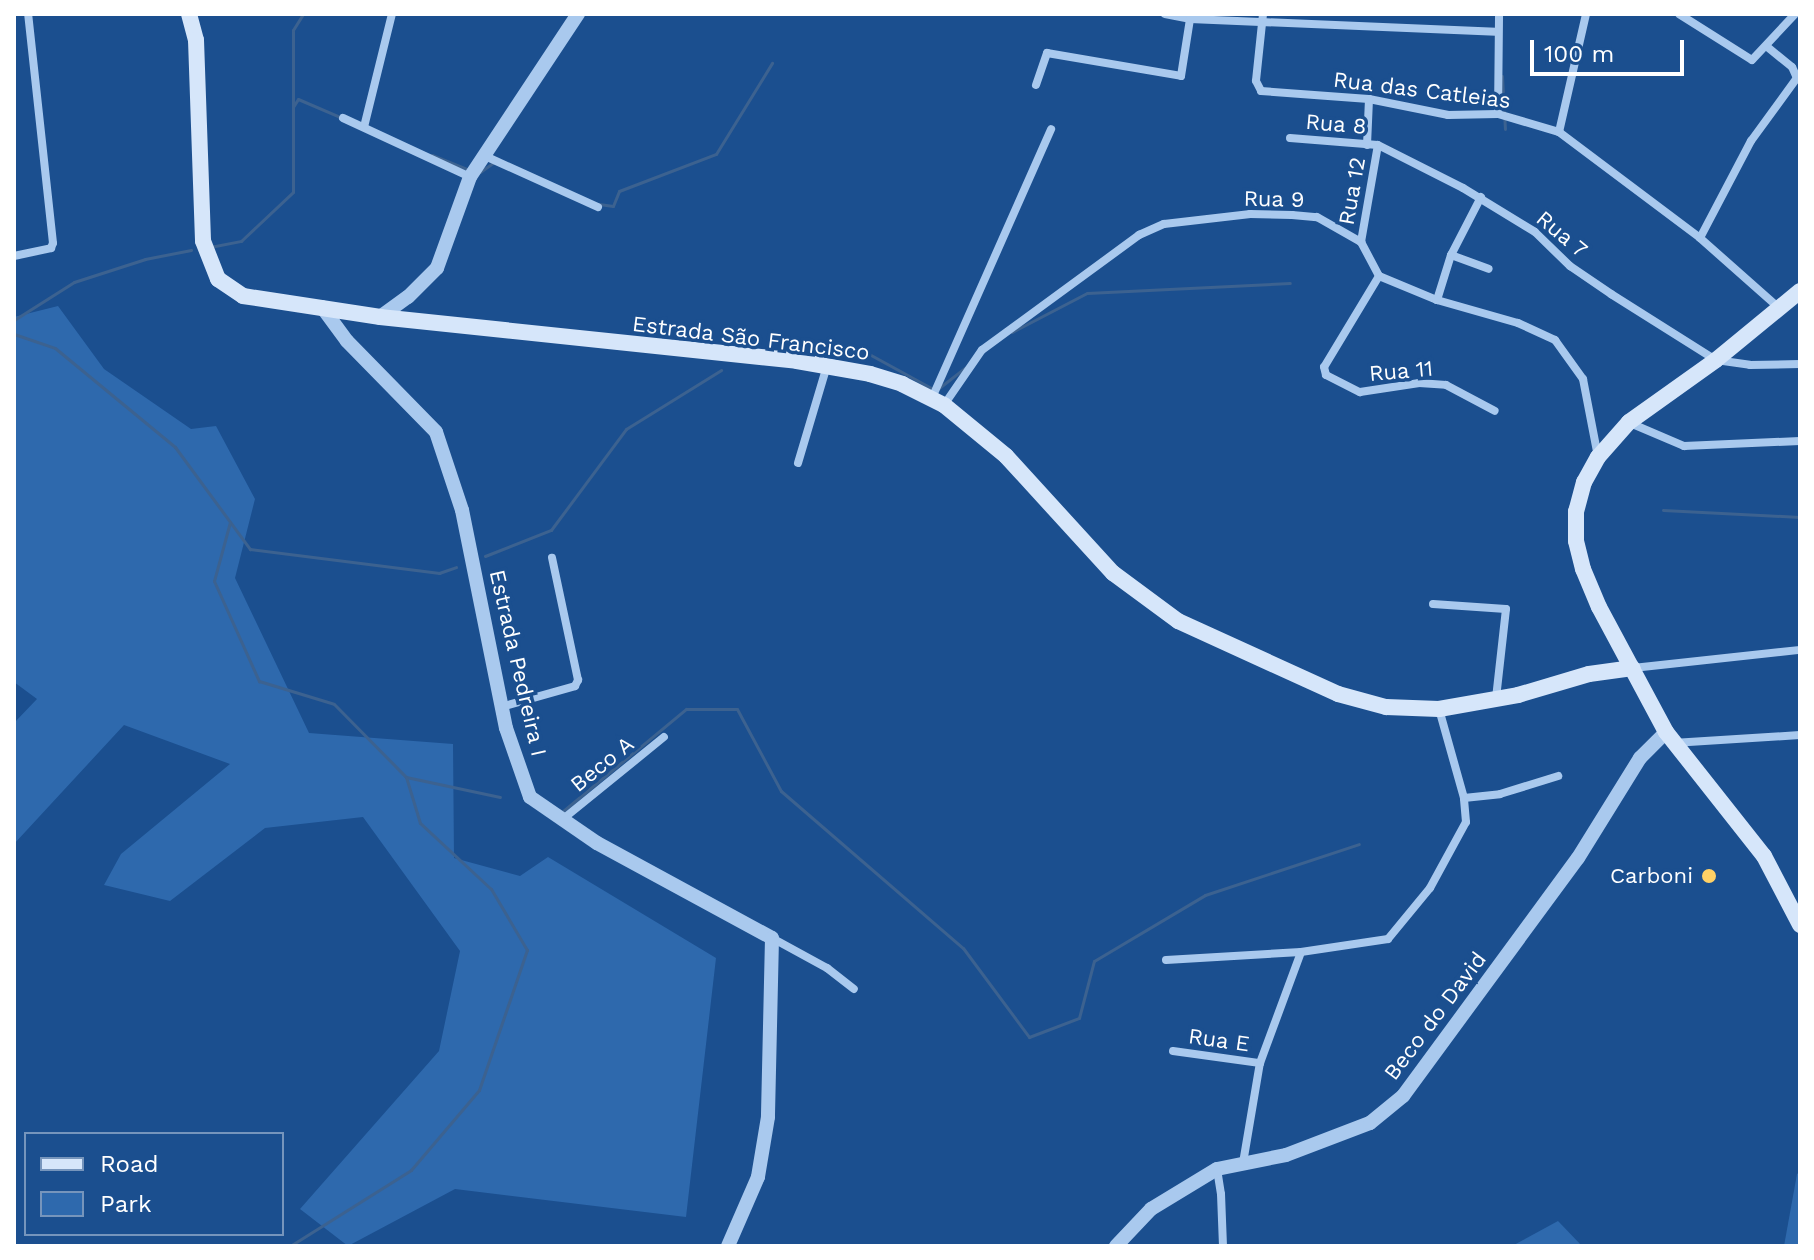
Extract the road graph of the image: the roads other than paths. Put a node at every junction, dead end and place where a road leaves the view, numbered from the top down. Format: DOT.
graph roads {
  1 [pos="28,14"];
  2 [pos="189,14"];
  3 [pos="392,14"];
  4 [pos="578,14"];
  5 [pos="1165,14"];
  6 [pos="1499,14"];
  7 [pos="1586,14"];
  8 [pos="1679,14"];
  9 [pos="1795,14"];
  10 [pos="1263,17"];
  11 [pos="1347,18"];
  12 [pos="1190,19"];
  13 [pos="1496,32"];
  14 [pos="1766,46"];
  15 [pos="1036,85"];
  16 [pos="1369,99"];
  17 [pos="1498,114"];
  18 [pos="343,118"];
  19 [pos="364,127"];
  20 [pos="1051,129"];
  21 [pos="1559,132"];
  22 [pos="1290,138"];
  23 [pos="1367,145"];
  24 [pos="1378,145"];
  25 [pos="485,156"];
  26 [pos="470,177"];
  27 [pos="1481,197"];
  28 [pos="598,207"];
  29 [pos="1700,238"];
  30 [pos="1361,242"];
  31 [pos="1451,255"];
  32 [pos="14,256"];
  33 [pos="1489,269"];
  34 [pos="1379,276"];
  35 [pos="1800,291"];
  36 [pos="1437,300"];
  37 [pos="322,307"];
  38 [pos="1780,309"];
  39 [pos="380,317"];
  40 [pos="1716,360"];
  41 [pos="1800,364"];
  42 [pos="827,366"];
  43 [pos="937,396"];
  44 [pos="1495,411"];
  45 [pos="1629,422"];
  46 [pos="1800,441"];
  47 [pos="1598,457"];
  48 [pos="798,463"];
  49 [pos="552,558"];
  50 [pos="1433,604"];
  51 [pos="1800,650"];
  52 [pos="1633,668"];
  53 [pos="1496,699"];
  54 [pos="501,707"];
  55 [pos="1439,709"];
  56 [pos="1800,735"];
  57 [pos="664,737"];
  58 [pos="1669,737"];
  59 [pos="1558,776"];
  60 [pos="1464,798"];
  61 [pos="563,819"];
  62 [pos="1800,925"];
  63 [pos="772,938"];
  64 [pos="1301,952"];
  65 [pos="1166,960"];
  66 [pos="854,989"];
  67 [pos="1173,1051"];
  68 [pos="1260,1063"];
  69 [pos="1243,1163"];
  70 [pos="1217,1169"];
  71 [pos="728,1246"];
  72 [pos="1116,1246"];
  73 [pos="1223,1246"];
  1 -- 32 [label="street"];
  2 -- 37 [label="main road, Estrada São Francisco"];
  3 -- 19 [label="street"];
  4 -- 25 [label="street"];
  5 -- 12 [label="street"];
  6 -- 13 [label="street"];
  7 -- 21 [label="street"];
  8 -- 14 [label="street"];
  9 -- 14 [label="street"];
  10 -- 11 [label="street"];
  10 -- 12 [label="street"];
  10 -- 16 [label="street, Rua das Catleias"];
  11 -- 13 [label="street"];
  12 -- 15 [label="street"];
  13 -- 17 [label="street"];
  14 -- 29 [label="street"];
  16 -- 17 [label="street, Rua das Catleias"];
  16 -- 23 [label="street"];
  17 -- 21 [label="street, Rua das Catleias"];
  18 -- 19 [label="street"];
  19 -- 26 [label="street"];
  20 -- 43 [label="street"];
  21 -- 29 [label="street, Rua das Catleias"];
  22 -- 23 [label="street, Rua 8"];
  23 -- 24 [label="street, Rua 8"];
  24 -- 27 [label="street, Rua 7"];
  24 -- 30 [label="street, Rua 12"];
  25 -- 26 [label="street"];
  25 -- 28 [label="street"];
  26 -- 39 [label="street"];
  27 -- 31 [label="street"];
  27 -- 40 [label="street, Rua 7"];
  29 -- 38 [label="street, Rua das Catleias"];
  30 -- 34 [label="street"];
  30 -- 43 [label="street, Rua 9"];
  31 -- 33 [label="street"];
  31 -- 36 [label="street"];
  34 -- 36 [label="street"];
  34 -- 44 [label="street, Rua 11"];
  35 -- 38 [label="main road"];
  36 -- 47 [label="street"];
  37 -- 39 [label="main road, Estrada São Francisco"];
  37 -- 54 [label="street, Estrada Pedreira I"];
  38 -- 40 [label="main road"];
  39 -- 42 [label="main road, Estrada São Francisco"];
  40 -- 41 [label="street"];
  40 -- 45 [label="main road"];
  42 -- 43 [label="main road, Estrada São Francisco"];
  42 -- 48 [label="street"];
  43 -- 55 [label="main road, Estrada São Francisco"];
  45 -- 46 [label="street"];
  45 -- 47 [label="main road"];
  47 -- 52 [label="main road"];
  49 -- 54 [label="street"];
  50 -- 53 [label="street"];
  51 -- 52 [label="street"];
  52 -- 53 [label="main road, Estrada São Francisco"];
  52 -- 58 [label="main road"];
  53 -- 55 [label="main road, Estrada São Francisco"];
  54 -- 61 [label="street, Estrada Pedreira I"];
  55 -- 60 [label="street"];
  56 -- 58 [label="street"];
  57 -- 61 [label="street, Beco A"];
  58 -- 62 [label="main road"];
  58 -- 69 [label="street, Beco do David"];
  59 -- 60 [label="street"];
  60 -- 64 [label="street"];
  61 -- 63 [label="street, Estrada Pedreira I"];
  63 -- 66 [label="street, Estrada Pedreira I"];
  63 -- 71 [label="street"];
  64 -- 65 [label="street"];
  64 -- 68 [label="street"];
  67 -- 68 [label="street, Rua E"];
  68 -- 69 [label="street"];
  69 -- 70 [label="street, Beco do David"];
  70 -- 72 [label="street, Beco do David"];
  70 -- 73 [label="street"];
}
